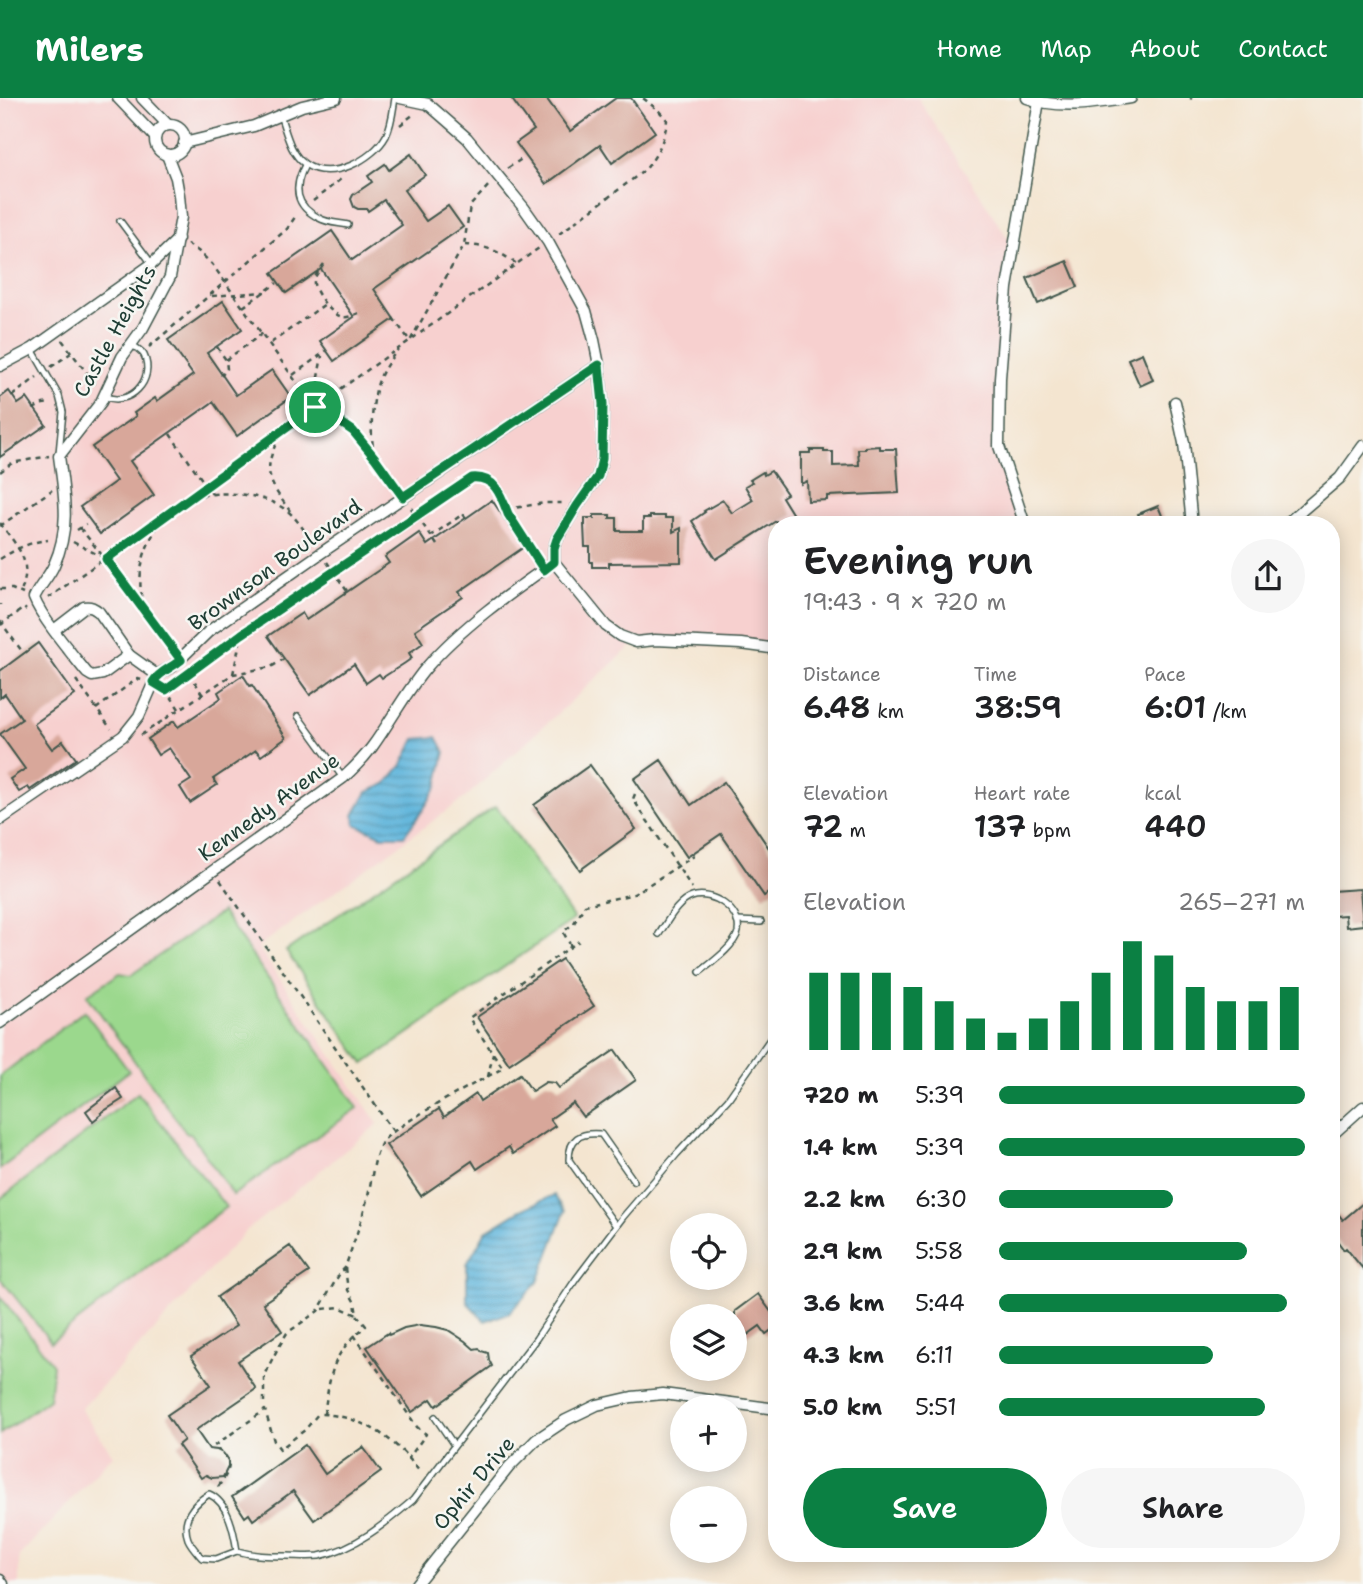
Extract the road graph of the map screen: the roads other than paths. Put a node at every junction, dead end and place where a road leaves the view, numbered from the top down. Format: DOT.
graph roads {
  1 [pos="118,98"];
  2 [pos="142,98"];
  3 [pos="336,98"];
  4 [pos="403,98"];
  5 [pos="1131,98"];
  6 [pos="1033,99"];
  7 [pos="1066,101"];
  8 [pos="280,115"];
  9 [pos="168,125"];
  10 [pos="155,137"];
  11 [pos="184,143"];
  12 [pos="167,155"];
  13 [pos="305,165"];
  14 [pos="120,221"];
  15 [pos="348,225"];
  16 [pos="178,239"];
  17 [pos="152,264"];
  18 [pos="131,344"];
  19 [pos="32,349"];
  20 [pos="599,365"];
  21 [pos="0,366"];
  22 [pos="104,396"];
  23 [pos="1175,402"];
  24 [pos="1363,446"];
  25 [pos="59,456"];
  26 [pos="1022,516"];
  27 [pos="1191,516"];
  28 [pos="1296,516"];
  29 [pos="554,562"];
  30 [pos="54,630"];
  31 [pos="768,648"];
  32 [pos="129,655"];
  33 [pos="155,679"];
  34 [pos="298,716"];
  35 [pos="342,778"];
  36 [pos="0,820"];
  37 [pos="737,922"];
  38 [pos="761,922"];
  39 [pos="659,934"];
  40 [pos="700,972"];
  41 [pos="0,1023"];
  42 [pos="768,1042"];
  43 [pos="1363,1107"];
  44 [pos="1340,1128"];
  45 [pos="634,1181"];
  46 [pos="616,1226"];
  47 [pos="768,1408"];
  48 [pos="435,1417"];
  49 [pos="454,1445"];
  50 [pos="237,1551"];
  51 [pos="416,1584"];
  1 -- 10 [label="street"];
  2 -- 9 [label="street"];
  3 -- 8 [label="street"];
  4 -- 13 [label="lane"];
  4 -- 20 [label="street"];
  5 -- 7 [label="street"];
  6 -- 7 [label="street"];
  6 -- 26 [label="street"];
  8 -- 11 [label="street"];
  8 -- 13 [label="lane"];
  9 -- 10 [label="street"];
  9 -- 11 [label="street"];
  10 -- 12 [label="street"];
  11 -- 12 [label="street"];
  12 -- 16 [label="street, Castle Heights"];
  13 -- 15 [label="lane"];
  14 -- 17 [label="lane"];
  16 -- 17 [label="street"];
  16 -- 18 [label="street, Castle Heights"];
  17 -- 19 [label="street"];
  18 -- 22 [label="street, Castle Heights"];
  18 -- 22 [label="lane"];
  19 -- 21 [label="street"];
  19 -- 25 [label="lane"];
  20 -- 29 [label="street"];
  20 -- 33 [label="street, Brownson Boulevard"];
  22 -- 25 [label="street, Castle Heights"];
  23 -- 27 [label="street"];
  24 -- 28 [label="street"];
  25 -- 30 [label="street"];
  29 -- 31 [label="street"];
  29 -- 35 [label="street, Kennedy Avenue"];
  30 -- 32 [label="street"];
  30 -- 32 [label="street"];
  32 -- 33 [label="street"];
  33 -- 36 [label="street"];
  34 -- 35 [label="lane"];
  35 -- 41 [label="street, Kennedy Avenue"];
  37 -- 38 [label="lane"];
  37 -- 39 [label="lane"];
  37 -- 40 [label="lane"];
  42 -- 46 [label="lane"];
  43 -- 44 [label="street"];
  45 -- 46 [label="lane"];
  46 -- 49 [label="lane"];
  47 -- 51 [label="street, Ophir Drive"];
  48 -- 49 [label="lane"];
  49 -- 50 [label="lane"];
  50 -- 50 [label="lane"];
}
